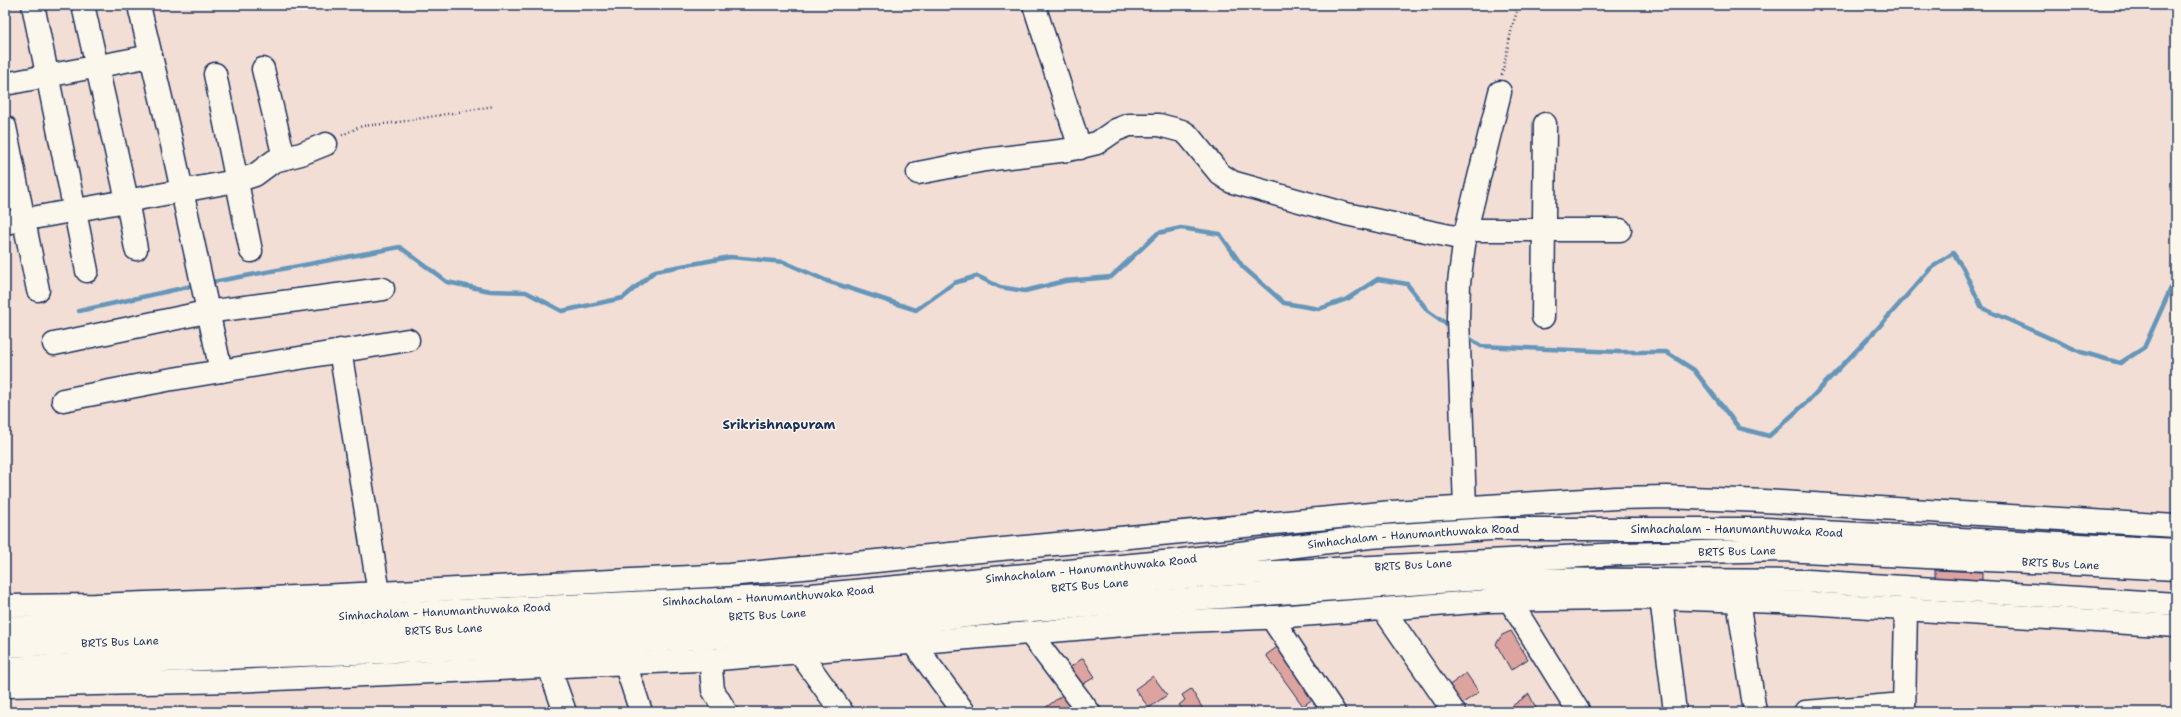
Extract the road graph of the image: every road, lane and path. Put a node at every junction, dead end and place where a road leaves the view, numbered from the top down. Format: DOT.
graph roads {
  1 [pos="33,5"];
  2 [pos="83,5"];
  3 [pos="1034,5"];
  4 [pos="1519,5"];
  5 [pos="140,10"];
  6 [pos="151,56"];
  7 [pos="98,67"];
  8 [pos="263,69"];
  9 [pos="215,74"];
  10 [pos="47,77"];
  11 [pos="5,84"];
  12 [pos="1500,92"];
  13 [pos="494,106"];
  14 [pos="1545,124"];
  15 [pos="5,127"];
  16 [pos="326,144"];
  17 [pos="1080,148"];
  18 [pos="284,158"];
  19 [pos="918,174"];
  20 [pos="236,181"];
  21 [pos="182,191"];
  22 [pos="127,200"];
  23 [pos="76,210"];
  24 [pos="14,221"];
  25 [pos="1543,230"];
  26 [pos="1620,230"];
  27 [pos="1465,234"];
  28 [pos="136,249"];
  29 [pos="250,251"];
  30 [pos="87,271"];
  31 [pos="383,289"];
  32 [pos="38,290"];
  33 [pos="203,294"];
  34 [pos="1543,317"];
  35 [pos="408,340"];
  36 [pos="54,344"];
  37 [pos="340,350"];
  38 [pos="221,371"];
  39 [pos="63,400"];
  40 [pos="1466,507"];
  41 [pos="2176,526"];
  42 [pos="2176,550"];
  43 [pos="2176,569"];
  44 [pos="380,593"];
  45 [pos="1661,598"];
  46 [pos="1510,601"];
  47 [pos="1738,601"];
  48 [pos="2176,604"];
  49 [pos="5,606"];
  50 [pos="1906,608"];
  51 [pos="1383,609"];
  52 [pos="1271,617"];
  53 [pos="2176,626"];
  54 [pos="5,628"];
  55 [pos="1029,632"];
  56 [pos="913,643"];
  57 [pos="5,646"];
  58 [pos="799,652"];
  59 [pos="710,660"];
  60 [pos="625,663"];
  61 [pos="549,667"];
  62 [pos="5,668"];
  63 [pos="5,686"];
  64 [pos="1904,708"];
  65 [pos="565,712"];
  66 [pos="641,712"];
  67 [pos="726,712"];
  68 [pos="842,712"];
  69 [pos="964,712"];
  70 [pos="1089,712"];
  71 [pos="1334,712"];
  72 [pos="1454,712"];
  73 [pos="1579,712"];
  74 [pos="1675,712"];
  75 [pos="1755,712"];
  76 [pos="1805,712"];
  1 -- 10 [label="street"];
  2 -- 7 [label="street"];
  3 -- 17 [label="street"];
  4 -- 12 [label="path"];
  5 -- 6 [label="street"];
  6 -- 7 [label="street"];
  6 -- 21 [label="street"];
  7 -- 10 [label="street"];
  7 -- 22 [label="street"];
  8 -- 18 [label="street"];
  9 -- 20 [label="street"];
  10 -- 11 [label="street"];
  10 -- 23 [label="street"];
  12 -- 27 [label="street"];
  13 -- 16 [label="path"];
  14 -- 25 [label="street"];
  15 -- 24 [label="street"];
  16 -- 18 [label="street"];
  17 -- 19 [label="street"];
  17 -- 27 [label="street"];
  18 -- 20 [label="street"];
  20 -- 21 [label="street"];
  20 -- 29 [label="street"];
  21 -- 22 [label="street"];
  21 -- 33 [label="street"];
  22 -- 23 [label="street"];
  22 -- 28 [label="street"];
  23 -- 24 [label="street"];
  23 -- 30 [label="street"];
  24 -- 32 [label="street"];
  25 -- 26 [label="street"];
  25 -- 27 [label="street"];
  25 -- 34 [label="street"];
  27 -- 40 [label="street"];
  31 -- 33 [label="street"];
  33 -- 36 [label="street"];
  33 -- 38 [label="street"];
  35 -- 37 [label="street"];
  37 -- 38 [label="street"];
  37 -- 44 [label="street"];
  38 -- 39 [label="street"];
  40 -- 41 [label="street"];
  40 -- 44 [label="street"];
  42 -- 54 [label="street, Simhachalam - Hanumanthuwaka Road"];
  43 -- 57 [label="street, BRTS Bus Lane"];
  44 -- 49 [label="street"];
  45 -- 46 [label="street"];
  45 -- 47 [label="street"];
  45 -- 74 [label="street"];
  46 -- 51 [label="street"];
  46 -- 73 [label="street"];
  47 -- 50 [label="street"];
  47 -- 75 [label="street"];
  48 -- 62 [label="street"];
  50 -- 53 [label="street"];
  50 -- 64 [label="street"];
  51 -- 52 [label="street"];
  51 -- 72 [label="street"];
  52 -- 55 [label="street"];
  52 -- 71 [label="street"];
  55 -- 56 [label="street"];
  55 -- 70 [label="street"];
  56 -- 58 [label="street"];
  56 -- 69 [label="street"];
  58 -- 59 [label="street"];
  58 -- 68 [label="street"];
  59 -- 60 [label="street"];
  59 -- 67 [label="street"];
  60 -- 61 [label="street"];
  60 -- 66 [label="street"];
  61 -- 63 [label="street"];
  61 -- 65 [label="street"];
  64 -- 76 [label="street"];
}
